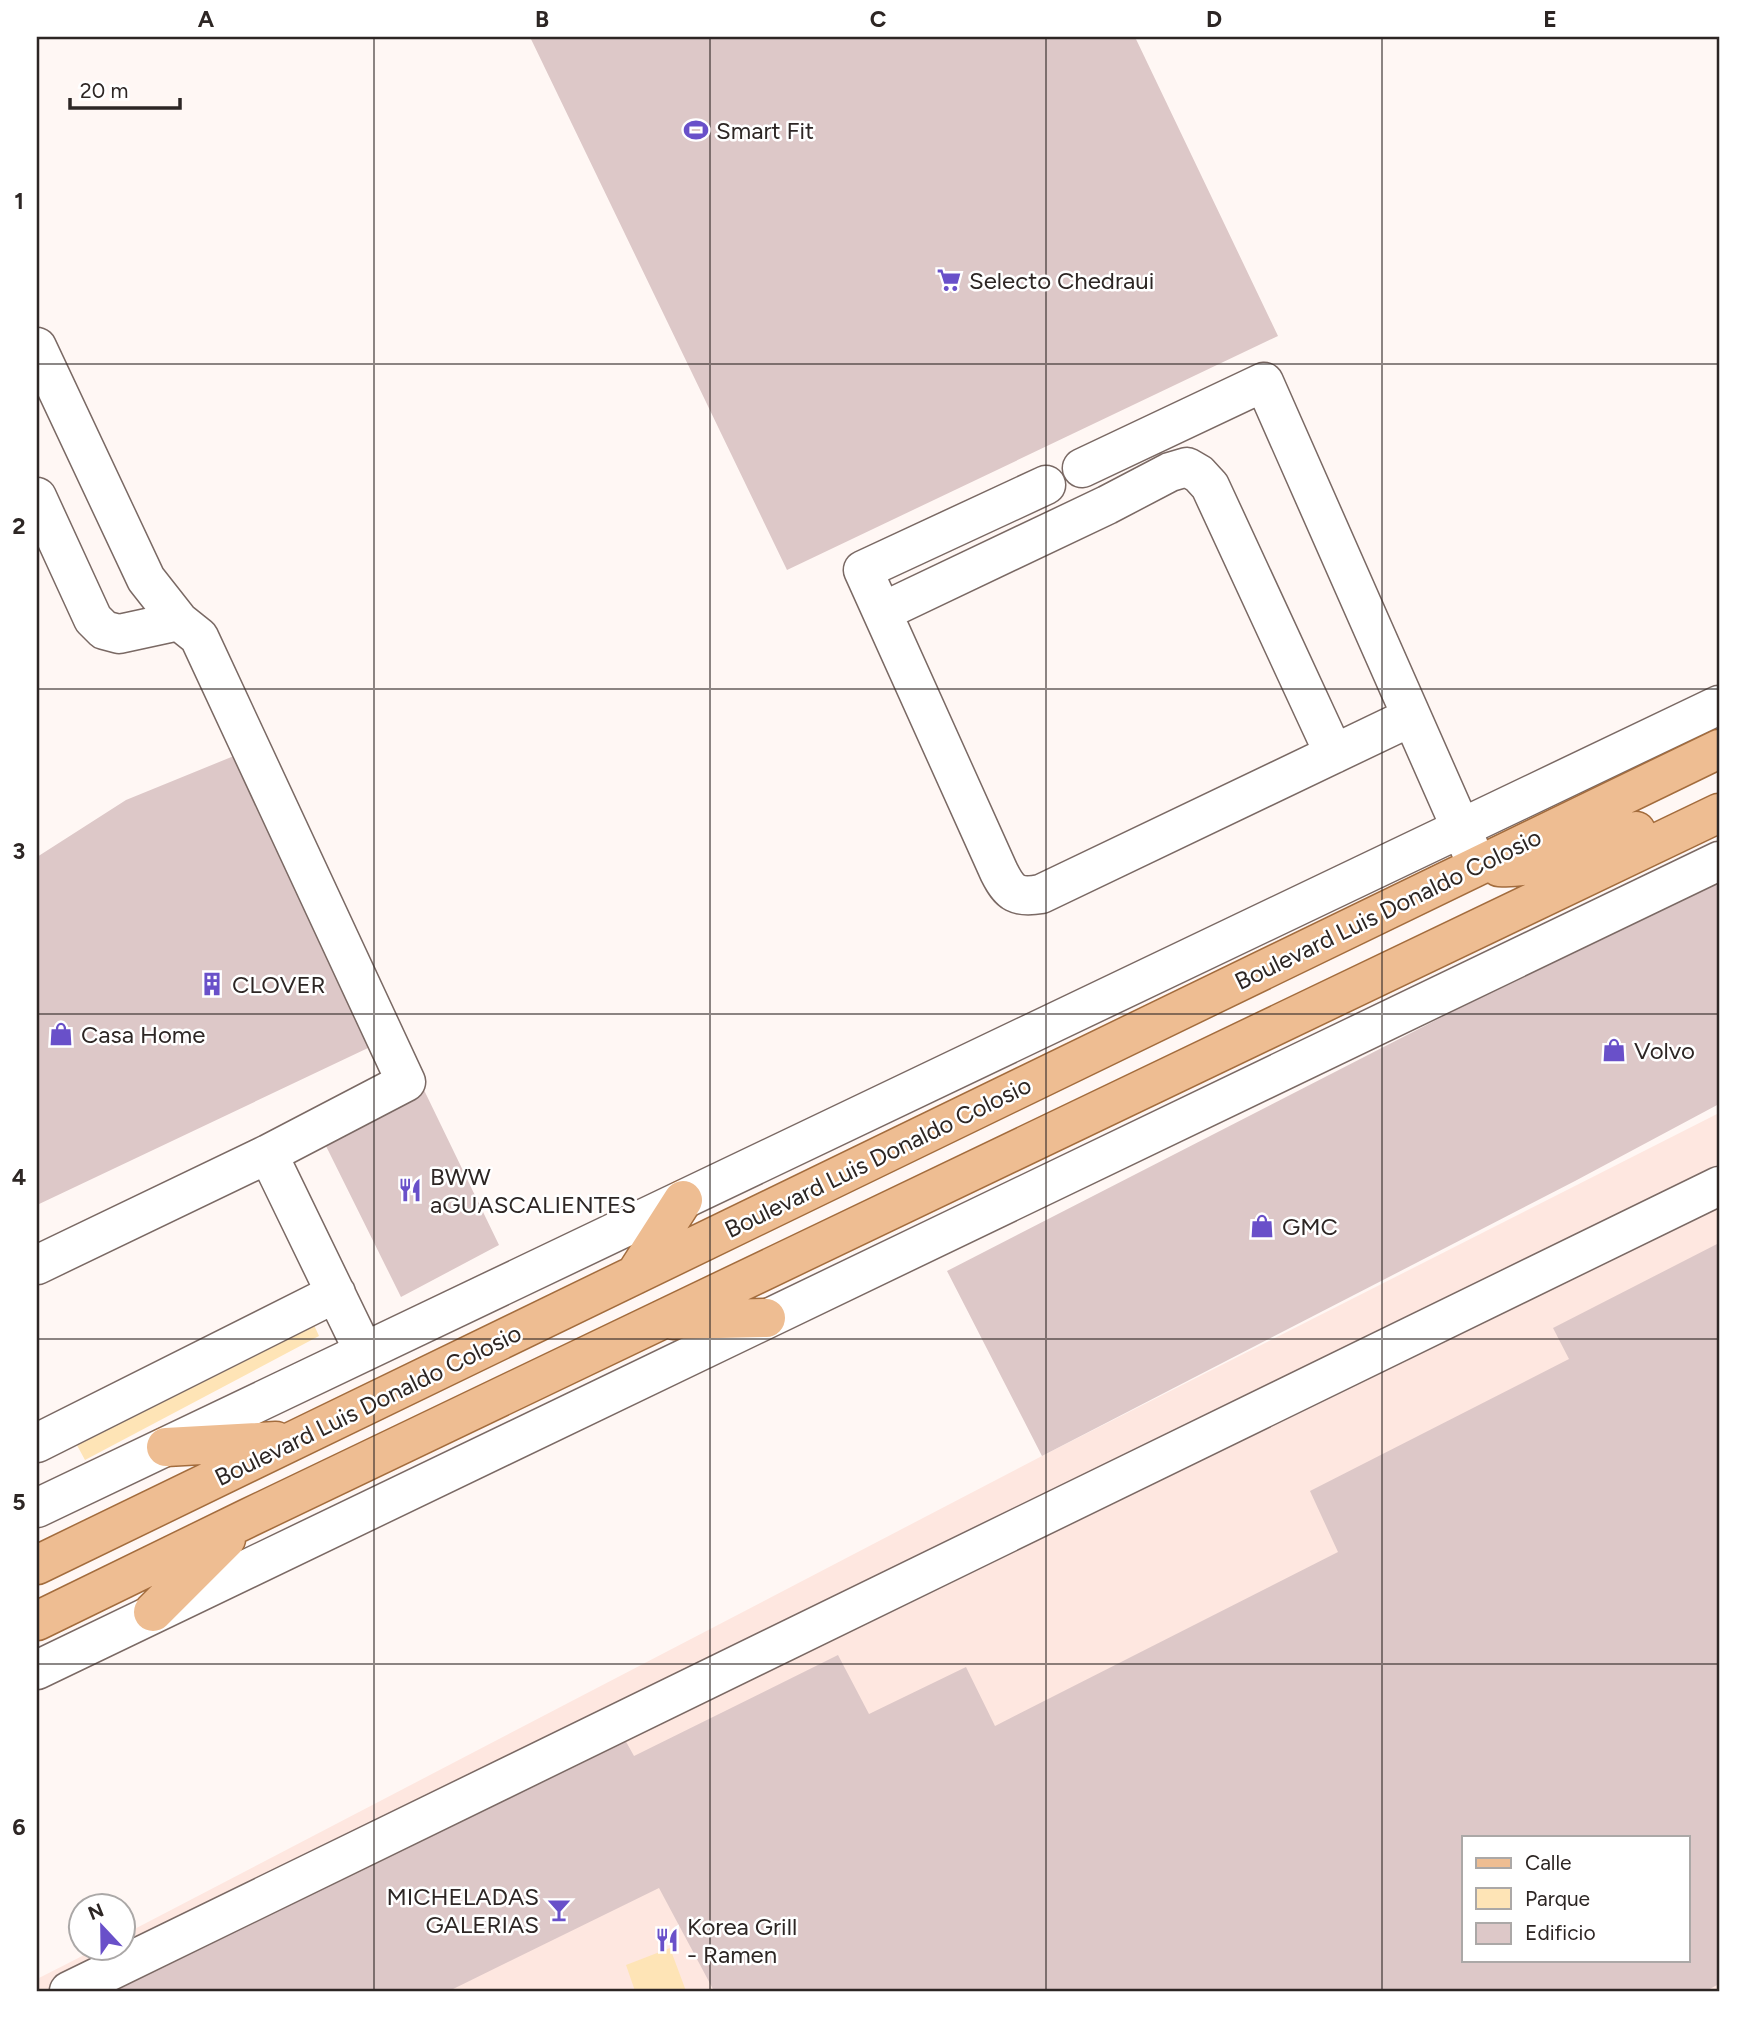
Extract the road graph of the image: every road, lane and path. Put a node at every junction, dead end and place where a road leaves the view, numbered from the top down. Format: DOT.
graph roads {
  1 [pos="37,347"];
  2 [pos="1082,468"];
  3 [pos="1046,485"];
  4 [pos="37,497"];
  5 [pos="882,612"];
  6 [pos="179,621"];
  7 [pos="1719,705"];
  8 [pos="1411,717"];
  9 [pos="1719,749"];
  10 [pos="1334,754"];
  11 [pos="1706,819"];
  12 [pos="1460,828"];
  13 [pos="1719,860"];
  14 [pos="1478,866"];
  15 [pos="1099,1110"];
  16 [pos="268,1154"];
  17 [pos="1719,1186"];
  18 [pos="683,1200"];
  19 [pos="37,1265"];
  20 [pos="635,1275"];
  21 [pos="336,1293"];
  22 [pos="766,1318"];
  23 [pos="661,1320"];
  24 [pos="365,1352"];
  25 [pos="296,1439"];
  26 [pos="43,1440"];
  27 [pos="166,1447"];
  28 [pos="73,1491"];
  29 [pos="37,1508"];
  30 [pos="248,1518"];
  31 [pos="37,1565"];
  32 [pos="153,1612"];
  33 [pos="37,1621"];
  34 [pos="37,1670"];
  35 [pos="69,1991"];
  1 -- 6 [label="street"];
  2 -- 8 [label="street"];
  3 -- 5 [label="street"];
  4 -- 6 [label="street"];
  5 -- 10 [label="street"];
  5 -- 10 [label="street"];
  6 -- 16 [label="street"];
  7 -- 12 [label="street, Boulevard Luis Donaldo Colosio"];
  8 -- 10 [label="street"];
  8 -- 12 [label="street"];
  9 -- 14 [label="main road, Boulevard Luis Donaldo Colosio"];
  11 -- 14 [label="main road"];
  11 -- 15 [label="main road, Boulevard Luis Donaldo Colosio"];
  12 -- 14 [label="street"];
  12 -- 18 [label="street, Boulevard Luis Donaldo Colosio"];
  13 -- 22 [label="street"];
  14 -- 15 [label="main road"];
  14 -- 20 [label="main road, Boulevard Luis Donaldo Colosio"];
  15 -- 23 [label="main road, Boulevard Luis Donaldo Colosio"];
  16 -- 19 [label="street"];
  16 -- 21 [label="street"];
  17 -- 35 [label="street"];
  18 -- 20 [label="main road"];
  18 -- 24 [label="street, Boulevard Luis Donaldo Colosio"];
  20 -- 25 [label="main road, Boulevard Luis Donaldo Colosio"];
  21 -- 24 [label="street"];
  21 -- 26 [label="street"];
  22 -- 23 [label="main road"];
  22 -- 32 [label="street"];
  23 -- 30 [label="main road, Boulevard Luis Donaldo Colosio"];
  24 -- 27 [label="street, Boulevard Luis Donaldo Colosio"];
  25 -- 27 [label="main road"];
  25 -- 31 [label="main road, Boulevard Luis Donaldo Colosio"];
  26 -- 28 [label="street"];
  27 -- 28 [label="street, Boulevard Luis Donaldo Colosio"];
  28 -- 29 [label="street, Boulevard Luis Donaldo Colosio"];
  30 -- 32 [label="main road"];
  30 -- 33 [label="main road, Boulevard Luis Donaldo Colosio"];
  32 -- 34 [label="street"];
}
